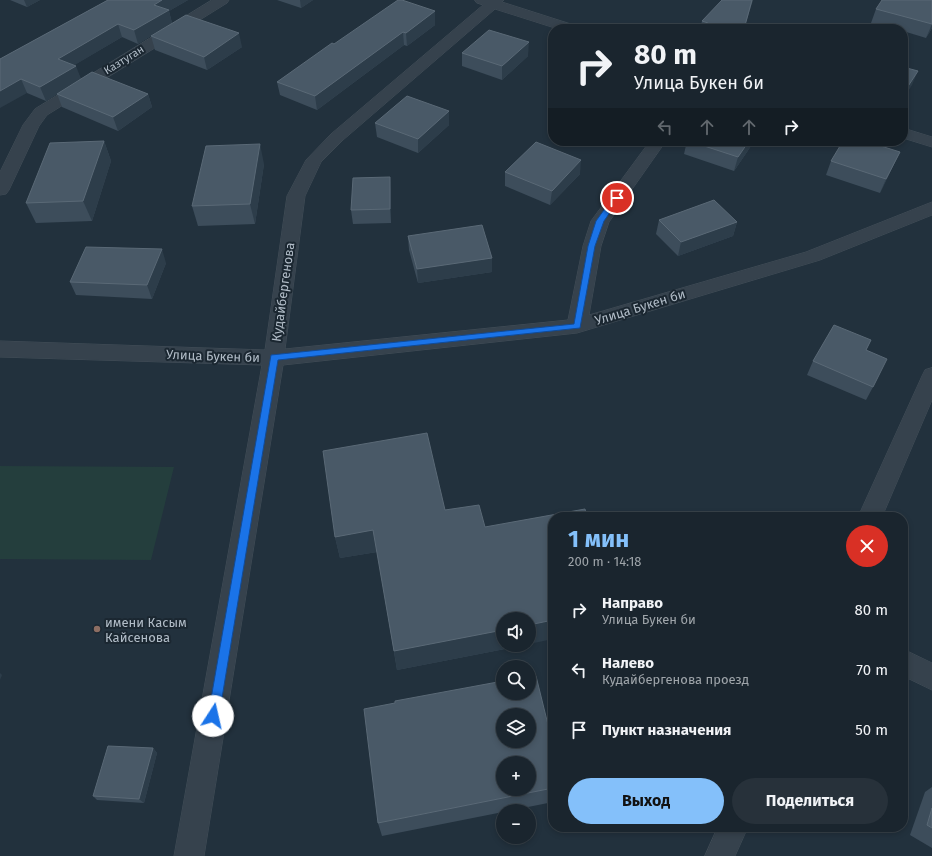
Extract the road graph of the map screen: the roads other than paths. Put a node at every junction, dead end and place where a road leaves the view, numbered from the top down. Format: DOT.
graph roads {
  1 [pos="222,0"];
  2 [pos="490,1"];
  3 [pos="557,24"];
  4 [pos="908,135"];
  5 [pos="932,142"];
  6 [pos="654,146"];
  7 [pos="0,190"];
  8 [pos="932,208"];
  9 [pos="577,326"];
  10 [pos="0,349"];
  11 [pos="274,358"];
  12 [pos="932,376"];
  13 [pos="872,512"];
  14 [pos="908,665"];
  15 [pos="932,677"];
  16 [pos="731,832"];
  17 [pos="189,856"];
  18 [pos="720,856"];
  1 -- 7 [label="street, Казтуган"];
  2 -- 3 [label="street"];
  2 -- 11 [label="street, Кудайбергенова"];
  4 -- 5 [label="street"];
  6 -- 9 [label="street"];
  8 -- 9 [label="street, Улица Букен би"];
  9 -- 11 [label="street, Улица Букен би"];
  10 -- 11 [label="street, Улица Букен би"];
  11 -- 17 [label="street, Кудайбергенова"];
  12 -- 13 [label="street"];
  14 -- 15 [label="street"];
  16 -- 18 [label="street"];
}
